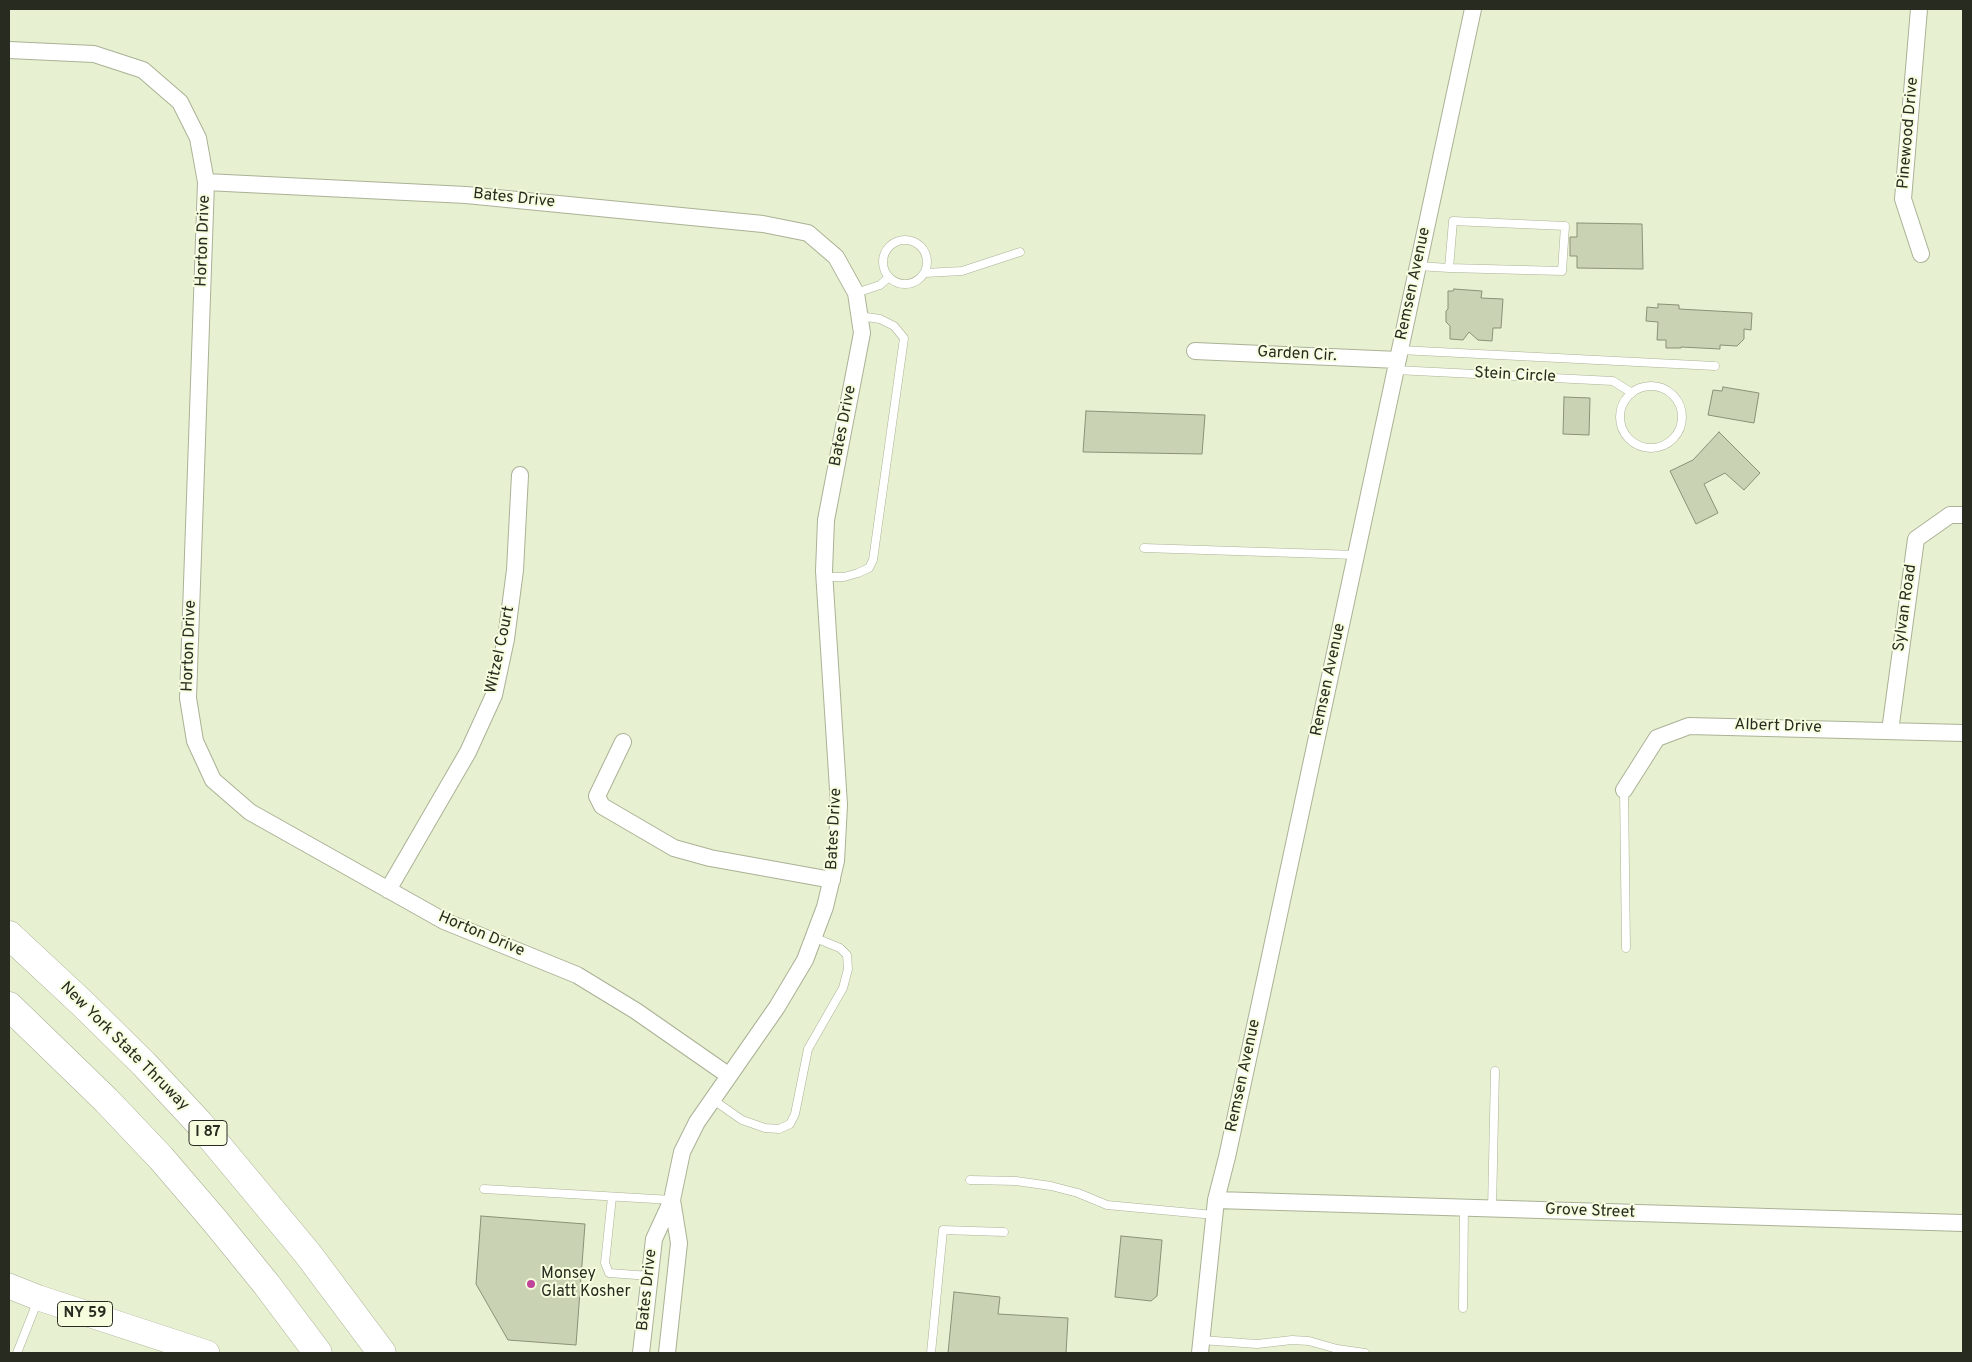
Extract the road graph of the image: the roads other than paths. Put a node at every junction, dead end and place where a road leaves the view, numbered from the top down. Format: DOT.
graph roads {
  1 [pos="1473,9"];
  2 [pos="1919,9"];
  3 [pos="9,50"];
  4 [pos="206,182"];
  5 [pos="1020,252"];
  6 [pos="1921,254"];
  7 [pos="1418,266"];
  8 [pos="1449,268"];
  9 [pos="925,272"];
  10 [pos="889,277"];
  11 [pos="856,293"];
  12 [pos="859,316"];
  13 [pos="1195,351"];
  14 [pos="1398,360"];
  15 [pos="1715,366"];
  16 [pos="1632,393"];
  17 [pos="520,475"];
  18 [pos="1963,515"];
  19 [pos="1144,548"];
  20 [pos="1356,555"];
  21 [pos="824,577"];
  22 [pos="1890,731"];
  23 [pos="1963,733"];
  24 [pos="623,742"];
  25 [pos="1624,790"];
  26 [pos="832,880"];
  27 [pos="388,890"];
  28 [pos="9,936"];
  29 [pos="813,937"];
  30 [pos="1626,948"];
  31 [pos="9,1006"];
  32 [pos="1495,1071"];
  33 [pos="728,1075"];
  34 [pos="712,1099"];
  35 [pos="970,1180"];
  36 [pos="484,1189"];
  37 [pos="612,1196"];
  38 [pos="672,1200"];
  39 [pos="1215,1208"];
  40 [pos="1464,1208"];
  41 [pos="1492,1209"];
  42 [pos="1963,1223"];
  43 [pos="1004,1232"];
  44 [pos="650,1276"];
  45 [pos="9,1286"];
  46 [pos="39,1298"];
  47 [pos="1463,1308"];
  48 [pos="1257,1344"];
  49 [pos="1200,1347"];
  50 [pos="17,1353"];
  51 [pos="207,1353"];
  52 [pos="318,1353"];
  53 [pos="382,1353"];
  54 [pos="641,1353"];
  55 [pos="667,1353"];
  56 [pos="931,1353"];
  57 [pos="1257,1353"];
  58 [pos="1365,1353"];
  1 -- 7 [label="street, Remsen Avenue"];
  2 -- 6 [label="street, Pinewood Drive"];
  3 -- 4 [label="street, Horton Drive"];
  4 -- 11 [label="street, Bates Drive"];
  4 -- 27 [label="street, Horton Drive"];
  5 -- 9 [label="lane"];
  7 -- 8 [label="lane"];
  7 -- 14 [label="street, Remsen Avenue"];
  8 -- 8 [label="lane"];
  9 -- 10 [label="lane"];
  9 -- 10 [label="lane"];
  10 -- 11 [label="lane"];
  11 -- 12 [label="street, Bates Drive"];
  12 -- 21 [label="street, Bates Drive"];
  12 -- 21 [label="lane"];
  13 -- 14 [label="street, Garden Cir."];
  14 -- 15 [label="lane"];
  14 -- 16 [label="lane, Stein Circle"];
  14 -- 20 [label="street, Remsen Avenue"];
  16 -- 16 [label="lane"];
  17 -- 27 [label="street, Witzel Court"];
  18 -- 22 [label="street, Sylvan Road"];
  19 -- 20 [label="lane"];
  20 -- 39 [label="street, Remsen Avenue"];
  21 -- 26 [label="street, Bates Drive"];
  22 -- 23 [label="street, Albert Drive"];
  22 -- 25 [label="street, Albert Drive"];
  24 -- 26 [label="street"];
  25 -- 30 [label="lane"];
  26 -- 29 [label="street, Bates Drive"];
  27 -- 33 [label="street, Horton Drive"];
  28 -- 53 [label="highway, New York State Thruway / I 87"];
  29 -- 33 [label="street, Bates Drive"];
  29 -- 34 [label="lane"];
  31 -- 52 [label="highway"];
  32 -- 41 [label="lane"];
  33 -- 34 [label="street, Bates Drive"];
  34 -- 38 [label="street, Bates Drive"];
  35 -- 39 [label="lane"];
  36 -- 37 [label="lane"];
  37 -- 38 [label="lane"];
  37 -- 44 [label="lane"];
  38 -- 44 [label="street, Bates Drive"];
  38 -- 55 [label="street, Bates Drive"];
  39 -- 40 [label="street, Grove Street"];
  39 -- 49 [label="street, Remsen Avenue"];
  40 -- 41 [label="street, Grove Street"];
  40 -- 47 [label="lane"];
  41 -- 42 [label="street, Grove Street"];
  43 -- 56 [label="lane"];
  44 -- 54 [label="street, Bates Drive"];
  45 -- 46 [label="main road, NY 59"];
  46 -- 50 [label="lane"];
  46 -- 51 [label="main road, NY 59"];
  48 -- 49 [label="lane"];
  48 -- 57 [label="lane"];
  48 -- 58 [label="lane"];
}
